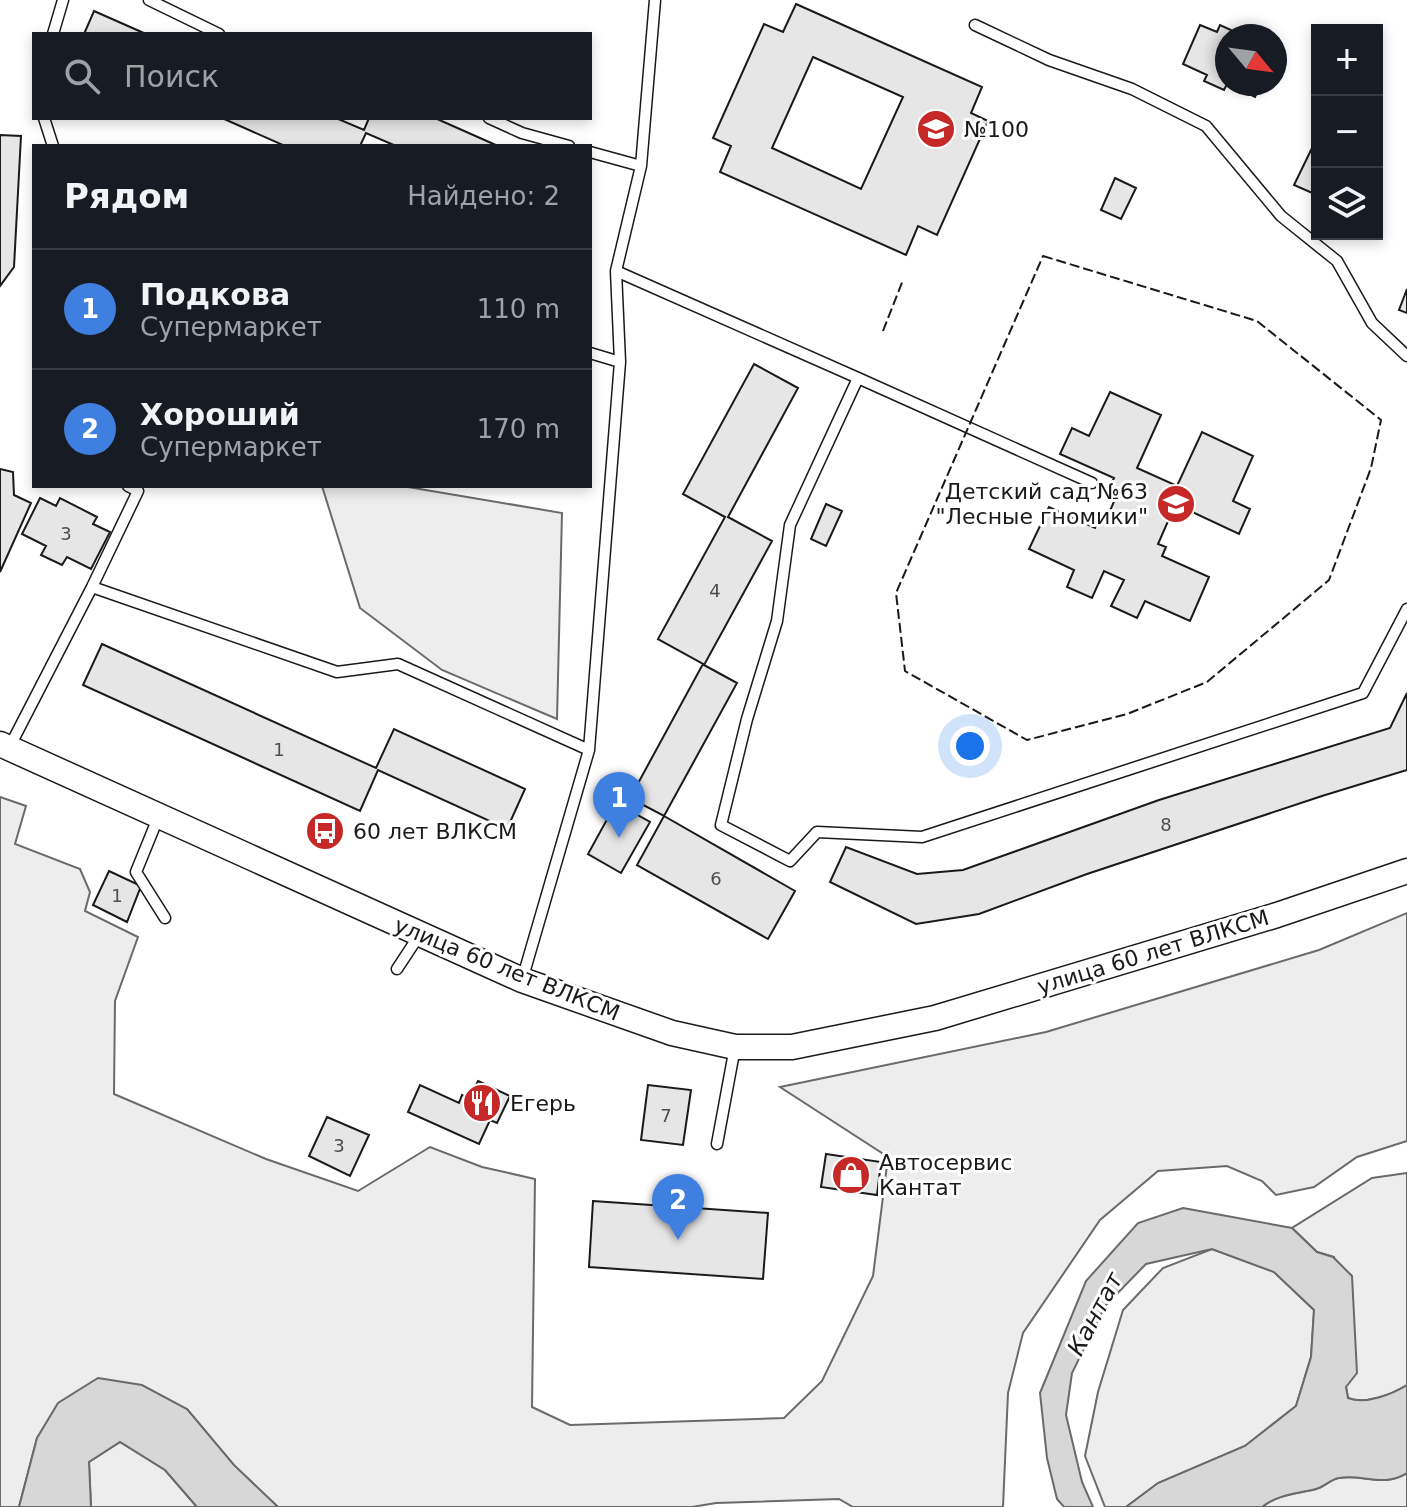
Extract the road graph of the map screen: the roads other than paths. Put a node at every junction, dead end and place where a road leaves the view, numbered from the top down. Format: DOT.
graph roads {
  1 [pos="63,0"];
  2 [pos="149,0"];
  3 [pos="655,0"];
  4 [pos="975,25"];
  5 [pos="54,32"];
  6 [pos="215,32"];
  7 [pos="45,120"];
  8 [pos="493,120"];
  9 [pos="52,144"];
  10 [pos="562,144"];
  11 [pos="592,153"];
  12 [pos="641,166"];
  13 [pos="616,271"];
  14 [pos="592,354"];
  15 [pos="1407,356"];
  16 [pos="620,362"];
  17 [pos="858,378"];
  18 [pos="1092,483"];
  19 [pos="132,488"];
  20 [pos="92,587"];
  21 [pos="1407,609"];
  22 [pos="5,746"];
  23 [pos="589,750"];
  24 [pos="159,816"];
  25 [pos="1407,871"];
  26 [pos="165,918"];
  27 [pos="420,934"];
  28 [pos="397,969"];
  29 [pos="522,980"];
  30 [pos="735,1047"];
  31 [pos="717,1144"];
  1 -- 5 [label="lane"];
  2 -- 6 [label="lane"];
  3 -- 12 [label="lane"];
  4 -- 15 [label="lane"];
  7 -- 9 [label="lane"];
  8 -- 10 [label="lane"];
  11 -- 12 [label="lane"];
  12 -- 13 [label="lane"];
  13 -- 16 [label="lane"];
  13 -- 17 [label="lane"];
  14 -- 16 [label="lane"];
  16 -- 23 [label="lane"];
  17 -- 18 [label="lane"];
  17 -- 21 [label="lane"];
  19 -- 20 [label="lane"];
  20 -- 22 [label="lane"];
  20 -- 23 [label="lane"];
  22 -- 24 [label="street, улица 60 лет ВЛКСМ"];
  23 -- 29 [label="lane"];
  24 -- 26 [label="lane"];
  24 -- 27 [label="street, улица 60 лет ВЛКСМ"];
  25 -- 30 [label="street, улица 60 лет ВЛКСМ"];
  27 -- 28 [label="lane"];
  27 -- 29 [label="street, улица 60 лет ВЛКСМ"];
  29 -- 30 [label="street, улица 60 лет ВЛКСМ"];
  30 -- 31 [label="lane"];
}
